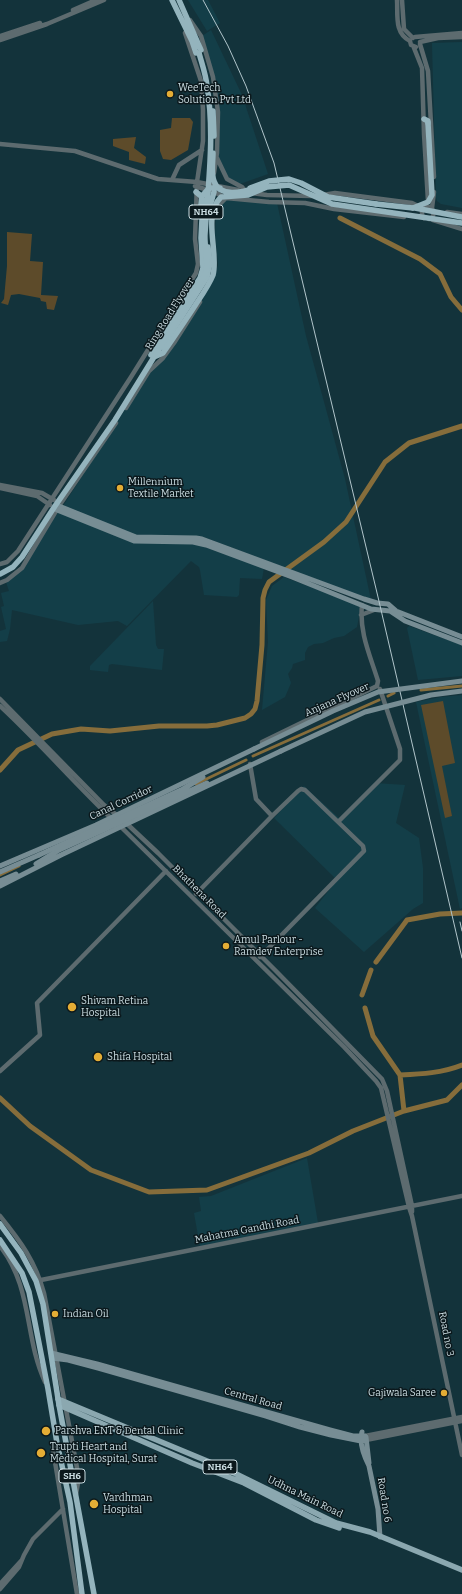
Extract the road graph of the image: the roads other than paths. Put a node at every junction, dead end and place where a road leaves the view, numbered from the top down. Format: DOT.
graph roads {
  1 [pos="96,0"];
  2 [pos="104,0"];
  3 [pos="172,0"];
  4 [pos="180,0"];
  5 [pos="398,0"];
  6 [pos="402,0"];
  7 [pos="188,17"];
  8 [pos="182,20"];
  9 [pos="462,33"];
  10 [pos="0,36"];
  11 [pos="462,37"];
  12 [pos="413,39"];
  13 [pos="0,40"];
  14 [pos="420,43"];
  15 [pos="414,48"];
  16 [pos="199,52"];
  17 [pos="426,121"];
  18 [pos="0,144"];
  19 [pos="217,145"];
  20 [pos="202,147"];
  21 [pos="217,153"];
  22 [pos="172,180"];
  23 [pos="277,180"];
  24 [pos="213,185"];
  25 [pos="197,187"];
  26 [pos="214,192"];
  27 [pos="247,192"];
  28 [pos="326,195"];
  29 [pos="226,198"];
  30 [pos="321,206"];
  31 [pos="429,207"];
  32 [pos="413,208"];
  33 [pos="216,209"];
  34 [pos="462,214"];
  35 [pos="462,217"];
  36 [pos="424,218"];
  37 [pos="431,218"];
  38 [pos="462,223"];
  39 [pos="462,229"];
  40 [pos="152,356"];
  41 [pos="0,486"];
  42 [pos="53,499"];
  43 [pos="49,504"];
  44 [pos="58,508"];
  45 [pos="0,564"];
  46 [pos="0,570"];
  47 [pos="0,574"];
  48 [pos="292,575"];
  49 [pos="0,583"];
  50 [pos="362,605"];
  51 [pos="374,610"];
  52 [pos="361,615"];
  53 [pos="462,637"];
  54 [pos="462,643"];
  55 [pos="462,681"];
  56 [pos="378,684"];
  57 [pos="462,691"];
  58 [pos="0,699"];
  59 [pos="0,706"];
  60 [pos="28,729"];
  61 [pos="249,753"];
  62 [pos="244,755"];
  63 [pos="248,766"];
  64 [pos="116,815"];
  65 [pos="272,816"];
  66 [pos="111,818"];
  67 [pos="339,821"];
  68 [pos="127,824"];
  69 [pos="121,826"];
  70 [pos="0,866"];
  71 [pos="166,871"];
  72 [pos="0,872"];
  73 [pos="0,881"];
  74 [pos="0,886"];
  75 [pos="197,892"];
  76 [pos="192,897"];
  77 [pos="261,956"];
  78 [pos="257,961"];
  79 [pos="0,1071"];
  80 [pos="385,1092"];
  81 [pos="462,1196"];
  82 [pos="410,1207"];
  83 [pos="0,1216"];
  84 [pos="0,1226"];
  85 [pos="0,1240"];
  86 [pos="0,1246"];
  87 [pos="38,1280"];
  88 [pos="54,1355"];
  89 [pos="41,1356"];
  90 [pos="48,1389"];
  91 [pos="61,1403"];
  92 [pos="462,1417"];
  93 [pos="455,1420"];
  94 [pos="462,1421"];
  95 [pos="363,1439"];
  96 [pos="57,1443"];
  97 [pos="462,1455"];
  98 [pos="66,1484"];
  99 [pos="59,1485"];
  100 [pos="63,1509"];
  101 [pos="380,1537"];
  102 [pos="20,1561"];
  103 [pos="462,1570"];
  104 [pos="0,1584"];
  105 [pos="0,1589"];
  106 [pos="77,1594"];
  107 [pos="82,1594"];
  108 [pos="94,1594"];
  1 -- 10 [label="street"];
  2 -- 13 [label="street"];
  3 -- 8 [label="highway, NH64"];
  4 -- 7 [label="highway, NH64"];
  5 -- 12 [label="street"];
  6 -- 12 [label="street"];
  7 -- 16 [label="highway, Ring Road Flyover / NH64"];
  7 -- 19 [label="street"];
  8 -- 16 [label="highway, Ring Road Flyover / NH64"];
  8 -- 20 [label="street"];
  9 -- 12 [label="street"];
  11 -- 14 [label="street"];
  12 -- 14 [label="street"];
  12 -- 15 [label="street"];
  14 -- 15 [label="street"];
  14 -- 31 [label="street"];
  15 -- 17 [label="street"];
  16 -- 23 [label="highway, bridge"];
  16 -- 40 [label="highway, Ring Road Flyover / NH64, bridge"];
  17 -- 31 [label="highway, bridge"];
  18 -- 22 [label="street"];
  19 -- 20 [label="street"];
  19 -- 21 [label="street"];
  20 -- 22 [label="street"];
  20 -- 25 [label="street"];
  21 -- 24 [label="street"];
  21 -- 27 [label="street"];
  22 -- 25 [label="street"];
  23 -- 32 [label="highway, bridge"];
  23 -- 40 [label="highway, bridge"];
  24 -- 25 [label="street"];
  24 -- 26 [label="street"];
  24 -- 27 [label="street"];
  25 -- 26 [label="street"];
  25 -- 40 [label="highway, bridge"];
  25 -- 42 [label="street"];
  26 -- 29 [label="street"];
  26 -- 33 [label="street"];
  26 -- 40 [label="highway, bridge"];
  27 -- 28 [label="street"];
  28 -- 30 [label="street"];
  28 -- 31 [label="street"];
  29 -- 30 [label="street"];
  29 -- 33 [label="street"];
  30 -- 36 [label="street"];
  31 -- 32 [label="highway, bridge"];
  31 -- 34 [label="street"];
  31 -- 36 [label="street"];
  31 -- 37 [label="street"];
  32 -- 35 [label="highway, bridge"];
  33 -- 44 [label="street"];
  36 -- 37 [label="street"];
  37 -- 39 [label="street"];
  38 -- 40 [label="highway, bridge"];
  40 -- 46 [label="highway, Ring Road Flyover / NH64"];
  40 -- 47 [label="highway, Ring Road Flyover / NH64, bridge"];
  41 -- 42 [label="street"];
  41 -- 43 [label="street"];
  42 -- 43 [label="street"];
  42 -- 44 [label="street"];
  43 -- 44 [label="street"];
  43 -- 45 [label="street"];
  44 -- 48 [label="main road"];
  44 -- 49 [label="street"];
  48 -- 50 [label="main road"];
  48 -- 53 [label="main road"];
  50 -- 51 [label="main road"];
  50 -- 52 [label="street"];
  51 -- 52 [label="street"];
  51 -- 54 [label="main road"];
  52 -- 56 [label="street"];
  55 -- 61 [label="main road, Anjana Flyover, bridge"];
  56 -- 61 [label="street"];
  56 -- 67 [label="street"];
  57 -- 63 [label="main road, bridge"];
  58 -- 60 [label="street"];
  59 -- 60 [label="street, Bhathena Road"];
  60 -- 64 [label="street, Bhathena Road"];
  60 -- 66 [label="street, Bhathena Road"];
  61 -- 62 [label="main road, Canal Corridor"];
  62 -- 64 [label="main road, Canal Corridor"];
  62 -- 72 [label="main road, bridge"];
  63 -- 65 [label="street"];
  63 -- 68 [label="main road"];
  63 -- 73 [label="main road, bridge"];
  64 -- 66 [label="main road, Canal Corridor"];
  64 -- 68 [label="street, Bhathena Road"];
  65 -- 67 [label="street"];
  65 -- 75 [label="street"];
  66 -- 69 [label="street, Bhathena Road"];
  66 -- 70 [label="main road, Canal Corridor"];
  67 -- 77 [label="street"];
  68 -- 69 [label="main road"];
  68 -- 75 [label="street, Bhathena Road"];
  69 -- 71 [label="street, Bhathena Road"];
  69 -- 74 [label="main road"];
  71 -- 76 [label="street, Bhathena Road"];
  71 -- 79 [label="street"];
  75 -- 76 [label="street"];
  75 -- 77 [label="street, Bhathena Road"];
  76 -- 78 [label="street, Bhathena Road"];
  77 -- 78 [label="street"];
  77 -- 80 [label="street, Bhathena Road"];
  78 -- 80 [label="street, Bhathena Road"];
  80 -- 82 [label="street, Road no 3"];
  81 -- 82 [label="street, Mahatma Gandhi Road"];
  82 -- 87 [label="street, Mahatma Gandhi Road"];
  82 -- 93 [label="street, Road no 3"];
  83 -- 87 [label="street"];
  84 -- 87 [label="highway"];
  85 -- 89 [label="highway"];
  86 -- 90 [label="street"];
  87 -- 88 [label="highway"];
  88 -- 89 [label="highway"];
  88 -- 91 [label="highway, SH6"];
  88 -- 95 [label="main road, Central Road"];
  89 -- 90 [label="highway"];
  90 -- 96 [label="highway"];
  91 -- 101 [label="main road, Udhna Main Road / NH64"];
  91 -- 108 [label="highway, SH6"];
  92 -- 93 [label="street, Central Road"];
  93 -- 94 [label="street, Central Road"];
  93 -- 95 [label="street, Central Road"];
  93 -- 97 [label="street, Road no 3"];
  95 -- 101 [label="main road, Road no 6"];
  96 -- 98 [label="highway"];
  96 -- 99 [label="street"];
  98 -- 99 [label="street"];
  98 -- 107 [label="highway"];
  99 -- 100 [label="street"];
  100 -- 102 [label="street"];
  100 -- 106 [label="street"];
  101 -- 103 [label="main road, NH64"];
  102 -- 104 [label="street"];
  102 -- 105 [label="street"];
}
